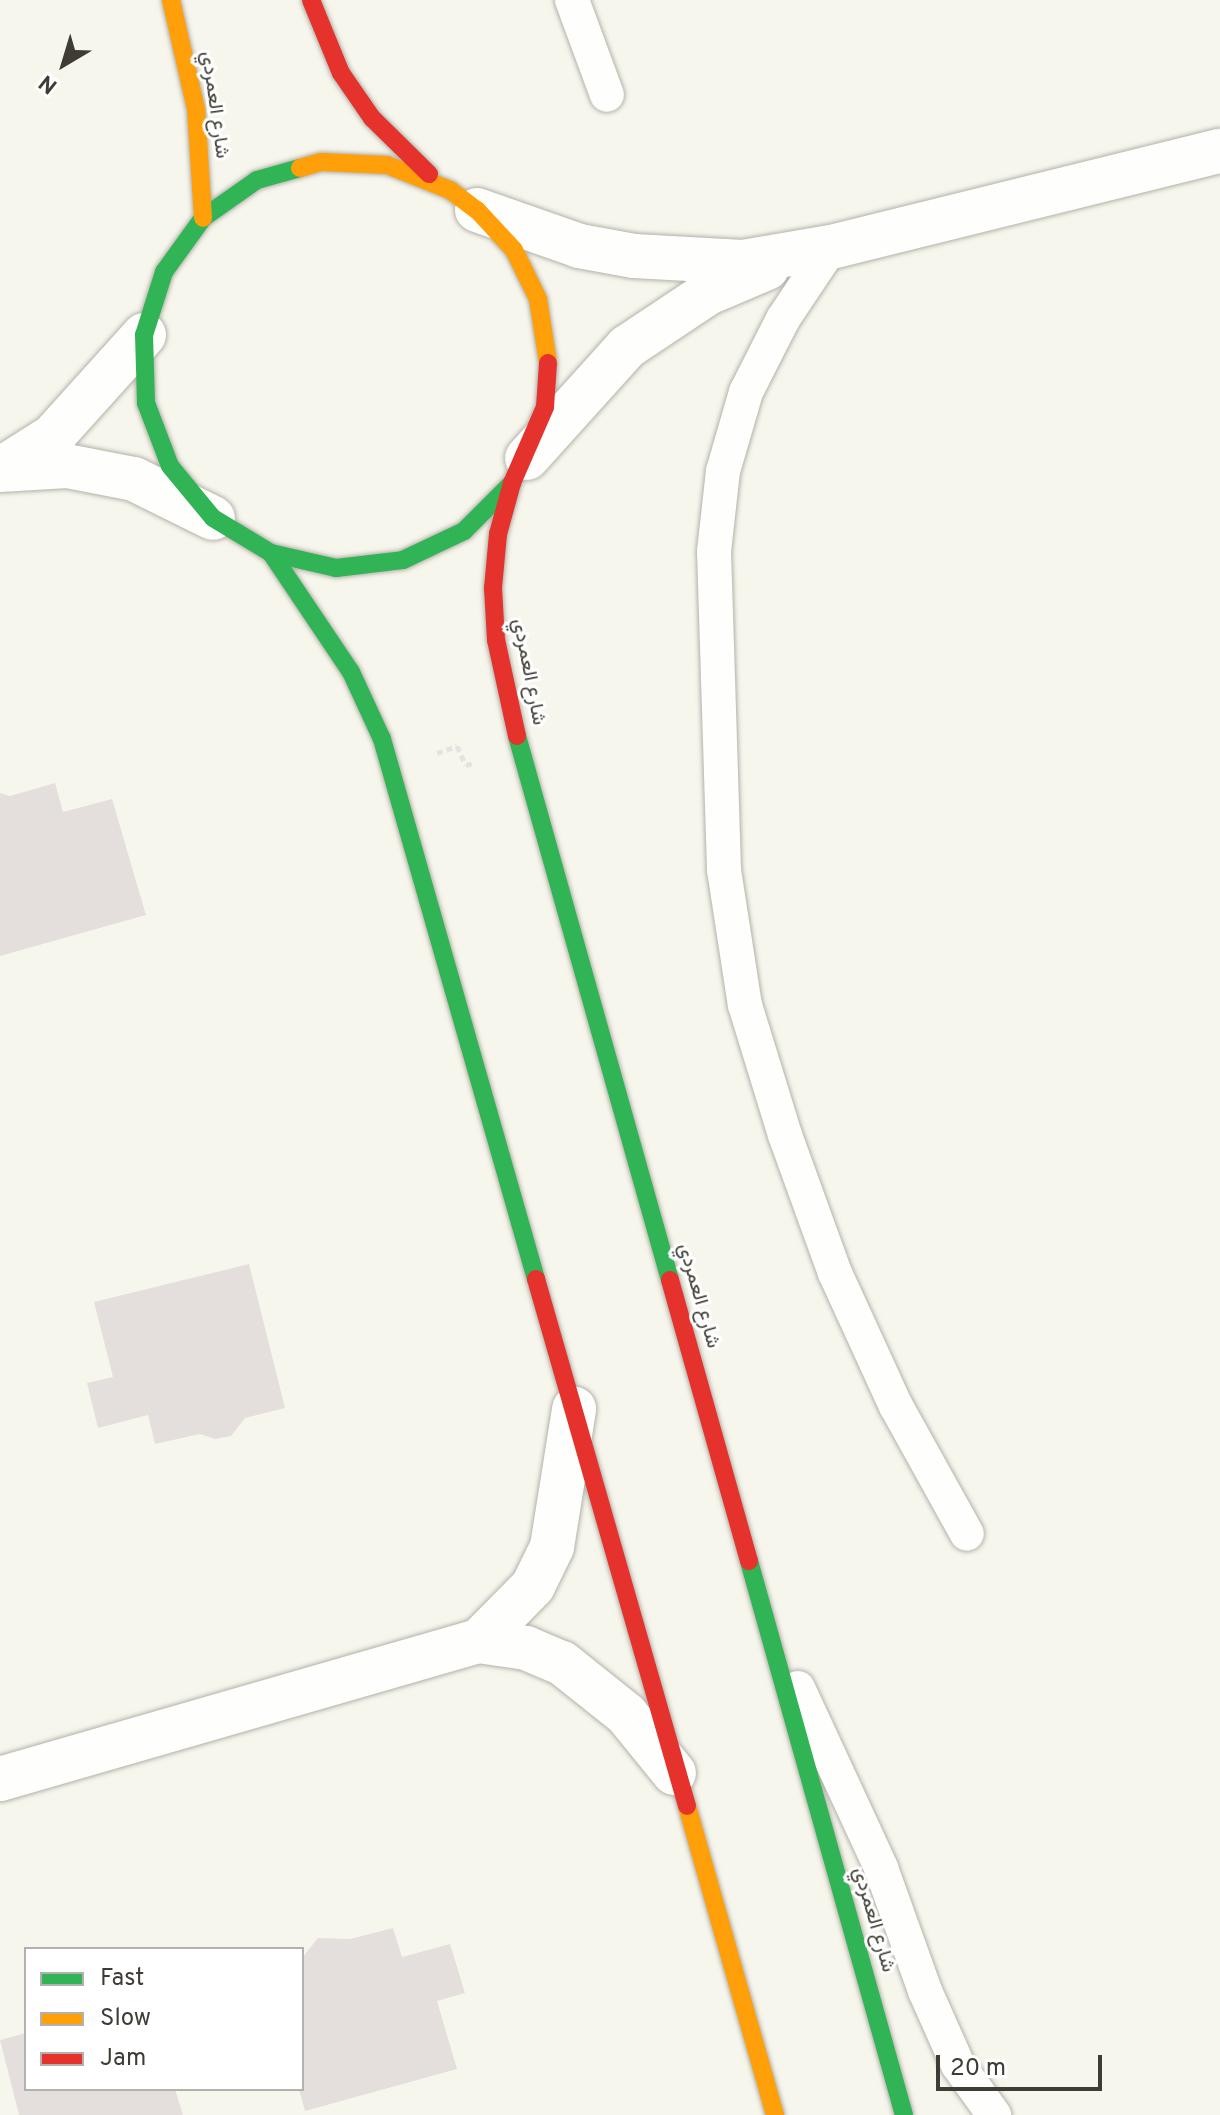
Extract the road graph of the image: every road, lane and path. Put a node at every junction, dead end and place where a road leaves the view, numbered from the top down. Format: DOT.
graph roads {
  1 [pos="171,0"];
  2 [pos="311,0"];
  3 [pos="572,0"];
  4 [pos="607,95"];
  5 [pos="1220,151"];
  6 [pos="464,200"];
  7 [pos="203,218"];
  8 [pos="817,250"];
  9 [pos="144,335"];
  10 [pos="520,471"];
  11 [pos="213,518"];
  12 [pos="271,553"];
  13 [pos="522,752"];
  14 [pos="390,769"];
  15 [pos="574,1409"];
  16 [pos="967,1534"];
  17 [pos="770,1634"];
  18 [pos="479,1641"];
  19 [pos="674,1773"];
  20 [pos="0,1779"];
  21 [pos="775,2115"];
  22 [pos="904,2115"];
  23 [pos="994,2115"];
  1 -- 7 [label="main road, شارع العمردي"];
  2 -- 6 [label="main road, شارع العمردي"];
  3 -- 4 [label="lane"];
  5 -- 8 [label="street"];
  6 -- 7 [label="main road, شارع العمردي"];
  6 -- 8 [label="street"];
  6 -- 10 [label="main road, شارع العمردي"];
  7 -- 9 [label="main road, شارع العمردي"];
  8 -- 10 [label="street"];
  8 -- 16 [label="lane"];
  9 -- 11 [label="main road, شارع العمردي"];
  9 -- 11 [label="street"];
  10 -- 12 [label="main road, شارع العمردي"];
  10 -- 13 [label="main road, شارع العمردي"];
  11 -- 12 [label="main road, شارع العمردي"];
  12 -- 14 [label="main road, شارع العمردي"];
  13 -- 14 [label="path"];
  13 -- 17 [label="main road, شارع العمردي"];
  14 -- 15 [label="main road, شارع العمردي"];
  15 -- 18 [label="street"];
  15 -- 19 [label="main road, شارع العمردي"];
  17 -- 22 [label="main road, شارع العمردي"];
  17 -- 23 [label="lane"];
  18 -- 19 [label="street"];
  18 -- 20 [label="street"];
  19 -- 21 [label="main road, شارع العمردي"];
}
